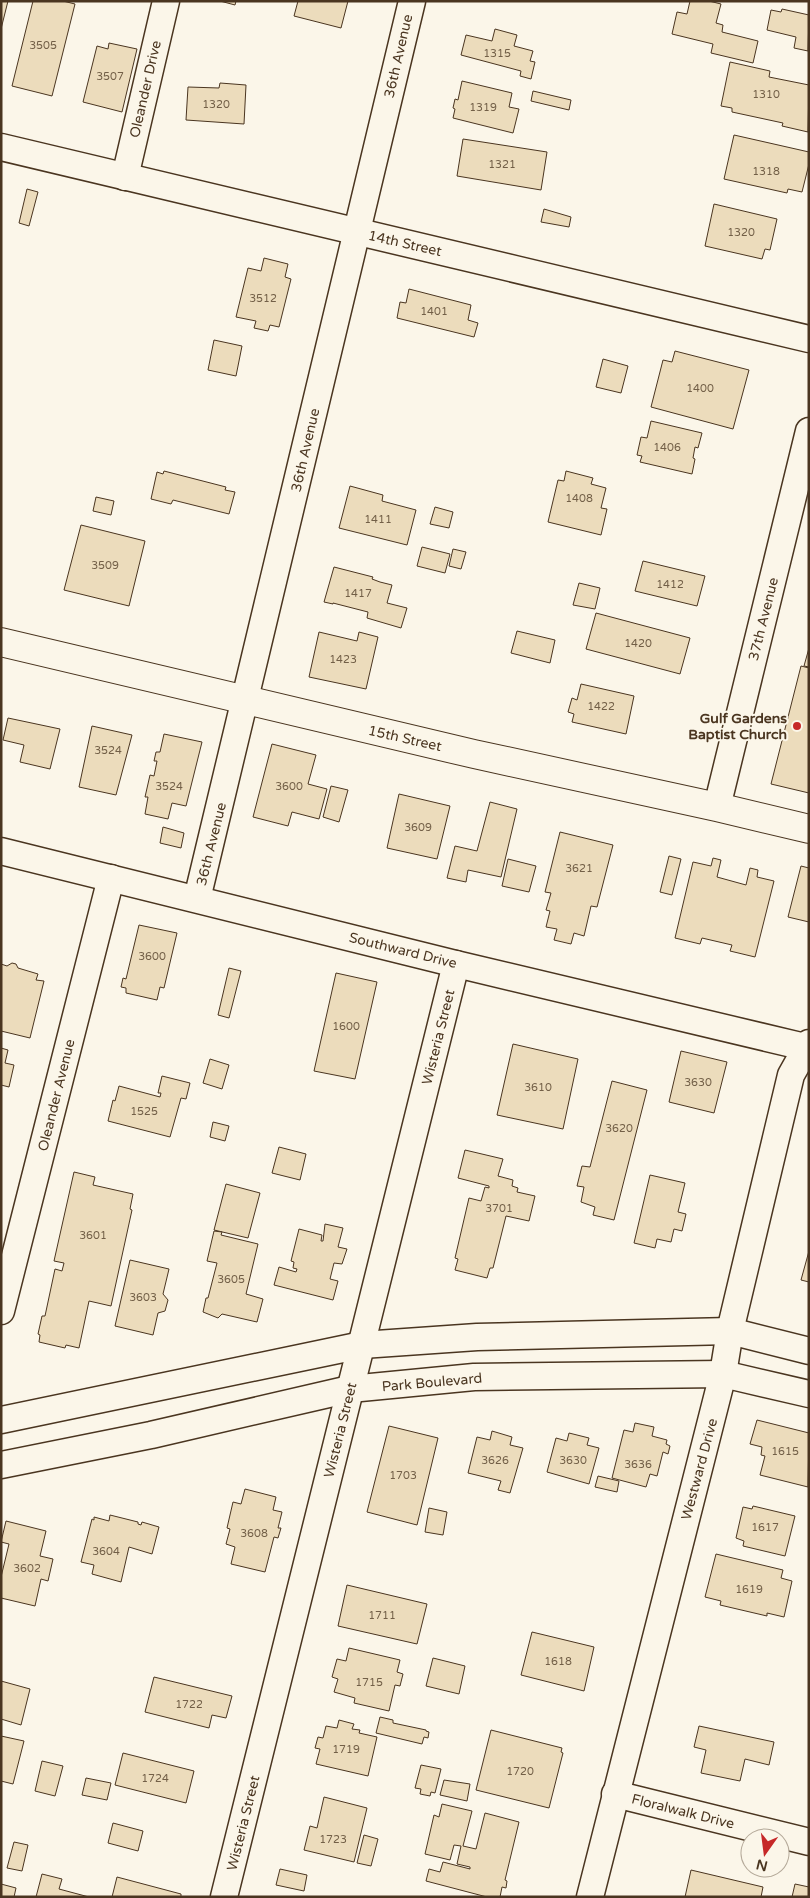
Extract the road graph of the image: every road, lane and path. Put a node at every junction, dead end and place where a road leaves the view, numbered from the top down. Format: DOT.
graph roads {
  1 [pos="166,1"];
  2 [pos="412,1"];
  3 [pos="1,147"];
  4 [pos="124,177"];
  5 [pos="357,232"];
  6 [pos="809,340"];
  7 [pos="809,431"];
  8 [pos="1,642"];
  9 [pos="245,700"];
  10 [pos="717,807"];
  11 [pos="809,829"];
  12 [pos="1,851"];
  13 [pos="111,878"];
  14 [pos="197,899"];
  15 [pos="456,964"];
  16 [pos="807,1045"];
  17 [pos="1,1311"];
  18 [pos="730,1331"];
  19 [pos="362,1345"];
  20 [pos="809,1351"];
  21 [pos="724,1374"];
  22 [pos="350,1389"];
  23 [pos="809,1394"];
  24 [pos="1,1420"];
  25 [pos="1,1465"];
  26 [pos="615,1794"];
  27 [pos="809,1842"];
  28 [pos="224,1897"];
  29 [pos="590,1897"];
  1 -- 4 [label="street, Oleander Drive"];
  2 -- 5 [label="street, 36th Avenue"];
  3 -- 4 [label="street, 14th Street"];
  4 -- 5 [label="street, 14th Street"];
  5 -- 6 [label="street, 14th Street"];
  5 -- 9 [label="street, 36th Avenue"];
  7 -- 10 [label="street, 37th Avenue"];
  8 -- 9 [label="main road, 15th Street"];
  9 -- 10 [label="main road, 15th Street"];
  9 -- 14 [label="street, 36th Avenue"];
  10 -- 11 [label="main road, 15th Street"];
  12 -- 13 [label="street, Southward Drive"];
  13 -- 14 [label="street, Southward Drive"];
  13 -- 17 [label="street, Oleander Avenue"];
  14 -- 15 [label="street, Southward Drive"];
  15 -- 16 [label="street, Southward Drive"];
  15 -- 19 [label="street, Wisteria Street"];
  16 -- 18 [label="street, Westward Drive"];
  18 -- 19 [label="street"];
  18 -- 20 [label="street"];
  18 -- 21 [label="street, Westward Drive"];
  19 -- 22 [label="street, Wisteria Street"];
  19 -- 24 [label="street"];
  21 -- 22 [label="street, Park Boulevard"];
  21 -- 23 [label="street, Park Boulevard"];
  21 -- 26 [label="street, Westward Drive"];
  22 -- 25 [label="street, Park Boulevard"];
  22 -- 28 [label="street, Wisteria Street"];
  26 -- 27 [label="street, Floralwalk Drive"];
  26 -- 29 [label="street, Westward Drive"];
}
